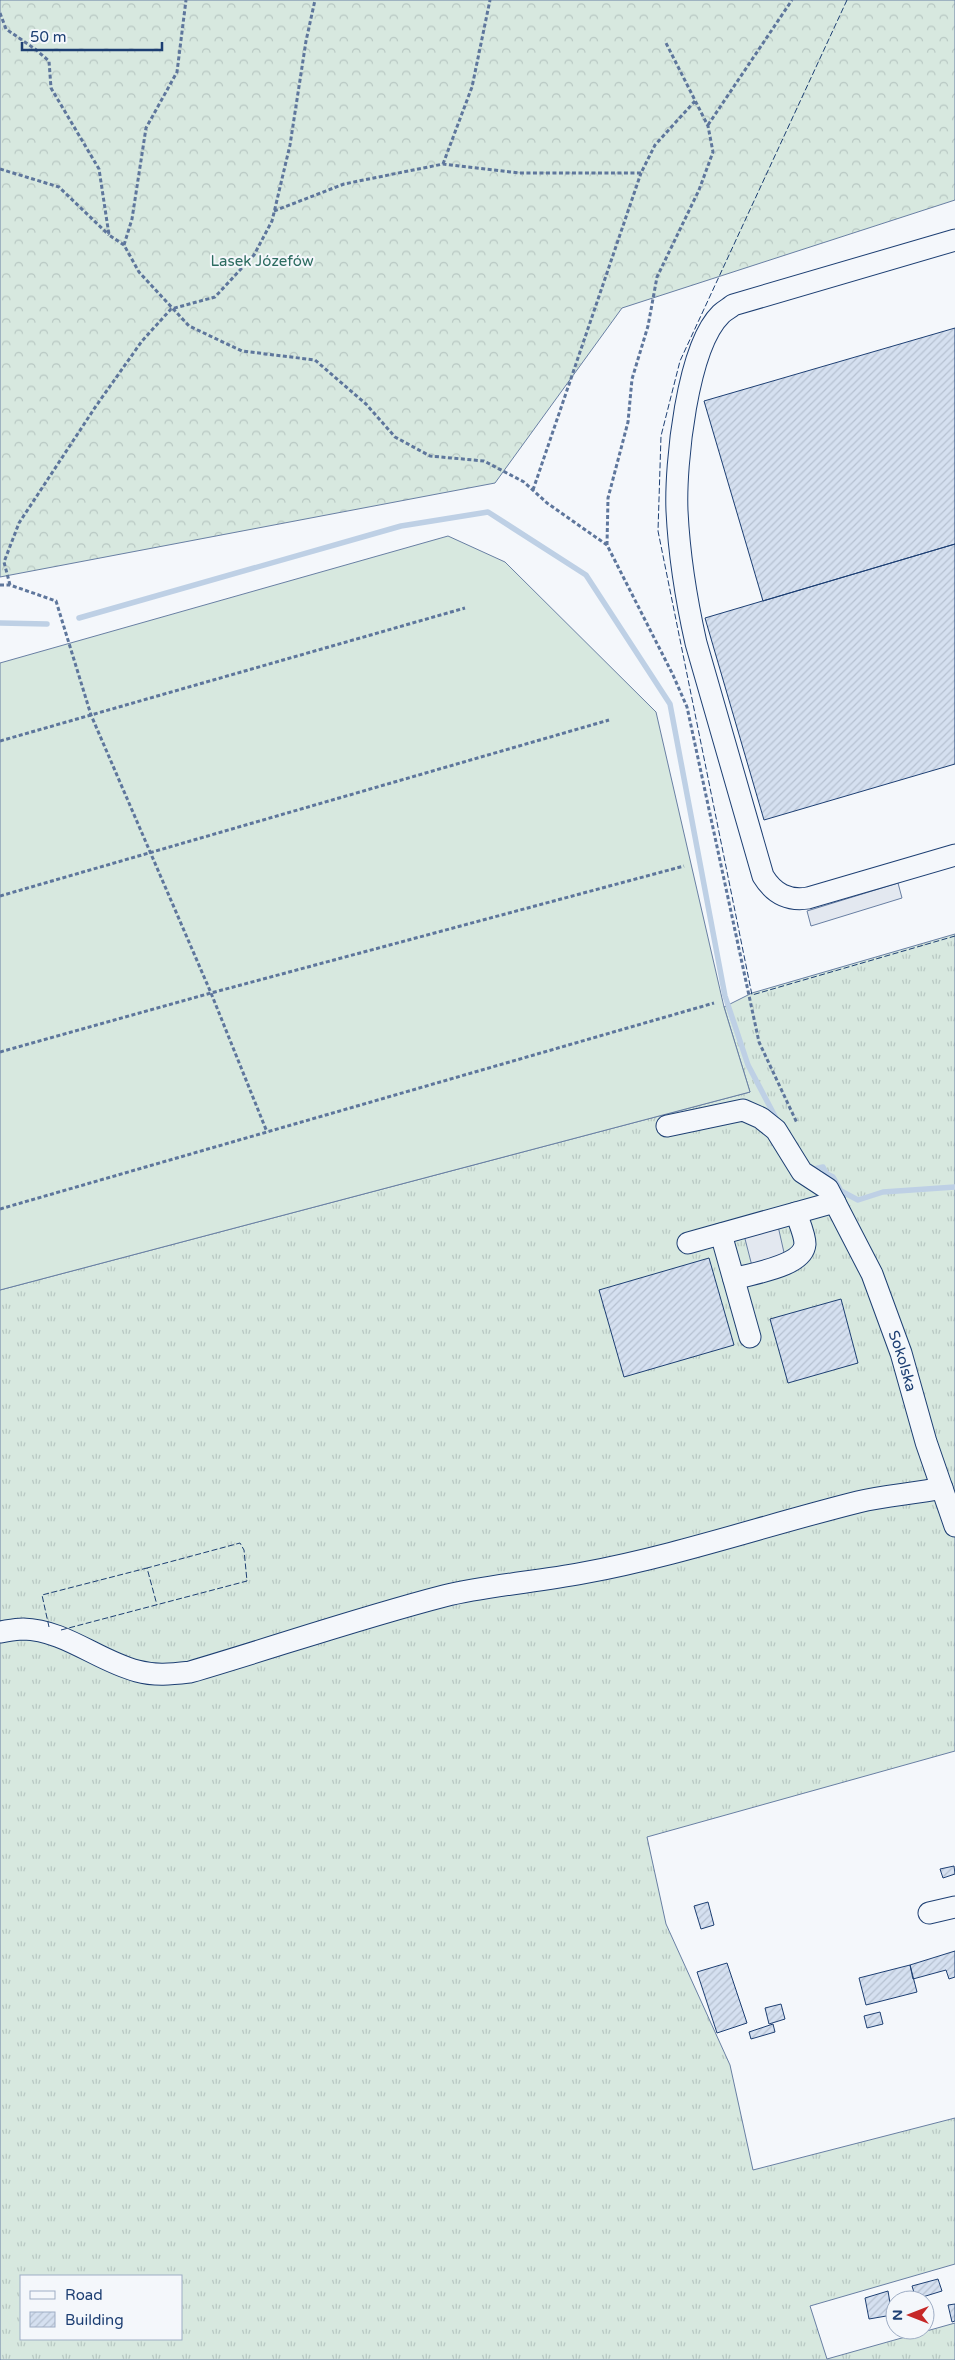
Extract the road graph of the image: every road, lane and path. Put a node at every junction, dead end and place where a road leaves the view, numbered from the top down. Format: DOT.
graph roads {
  1 [pos="186,0"];
  2 [pos="315,0"];
  3 [pos="490,0"];
  4 [pos="792,0"];
  5 [pos="0,13"];
  6 [pos="665,41"];
  7 [pos="695,101"];
  8 [pos="708,126"];
  9 [pos="444,164"];
  10 [pos="0,169"];
  11 [pos="641,173"];
  12 [pos="274,211"];
  13 [pos="109,235"];
  14 [pos="955,240"];
  15 [pos="124,244"];
  16 [pos="171,309"];
  17 [pos="533,490"];
  18 [pos="607,545"];
  19 [pos="0,585"];
  20 [pos="10,585"];
  21 [pos="465,608"];
  22 [pos="91,715"];
  23 [pos="609,720"];
  24 [pos="0,741"];
  25 [pos="149,854"];
  26 [pos="955,855"];
  27 [pos="684,866"];
  28 [pos="0,896"];
  29 [pos="211,993"];
  30 [pos="714,1003"];
  31 [pos="0,1052"];
  32 [pos="798,1125"];
  33 [pos="667,1126"];
  34 [pos="267,1132"];
  35 [pos="835,1202"];
  36 [pos="0,1209"];
  37 [pos="796,1213"];
  38 [pos="721,1234"];
  39 [pos="688,1243"];
  40 [pos="734,1278"];
  41 [pos="750,1337"];
  42 [pos="942,1488"];
  43 [pos="955,1526"];
  44 [pos="0,1632"];
  45 [pos="955,1906"];
  46 [pos="929,1913"];
  1 -- 15 [label="path"];
  2 -- 12 [label="path"];
  3 -- 9 [label="path"];
  4 -- 8 [label="path"];
  5 -- 13 [label="path"];
  6 -- 7 [label="path"];
  7 -- 8 [label="path"];
  7 -- 11 [label="path"];
  8 -- 18 [label="path"];
  9 -- 11 [label="path"];
  9 -- 12 [label="path"];
  10 -- 13 [label="path"];
  11 -- 17 [label="path"];
  12 -- 16 [label="path"];
  13 -- 15 [label="path"];
  14 -- 26 [label="street"];
  15 -- 16 [label="path"];
  16 -- 17 [label="path"];
  16 -- 20 [label="path"];
  17 -- 18 [label="path"];
  18 -- 32 [label="path"];
  19 -- 20 [label="path"];
  20 -- 22 [label="path"];
  21 -- 22 [label="path"];
  22 -- 24 [label="path"];
  22 -- 25 [label="path"];
  23 -- 25 [label="path"];
  25 -- 28 [label="path"];
  25 -- 29 [label="path"];
  27 -- 29 [label="path"];
  29 -- 31 [label="path"];
  29 -- 34 [label="path"];
  30 -- 34 [label="path"];
  33 -- 35 [label="street, Sokolska"];
  34 -- 36 [label="path"];
  35 -- 37 [label="street"];
  35 -- 42 [label="street, Sokolska"];
  37 -- 38 [label="street"];
  37 -- 40 [label="street"];
  38 -- 39 [label="street"];
  38 -- 40 [label="street"];
  40 -- 41 [label="street"];
  42 -- 43 [label="street, Sokolska"];
  42 -- 44 [label="street"];
  45 -- 46 [label="street"];
}
